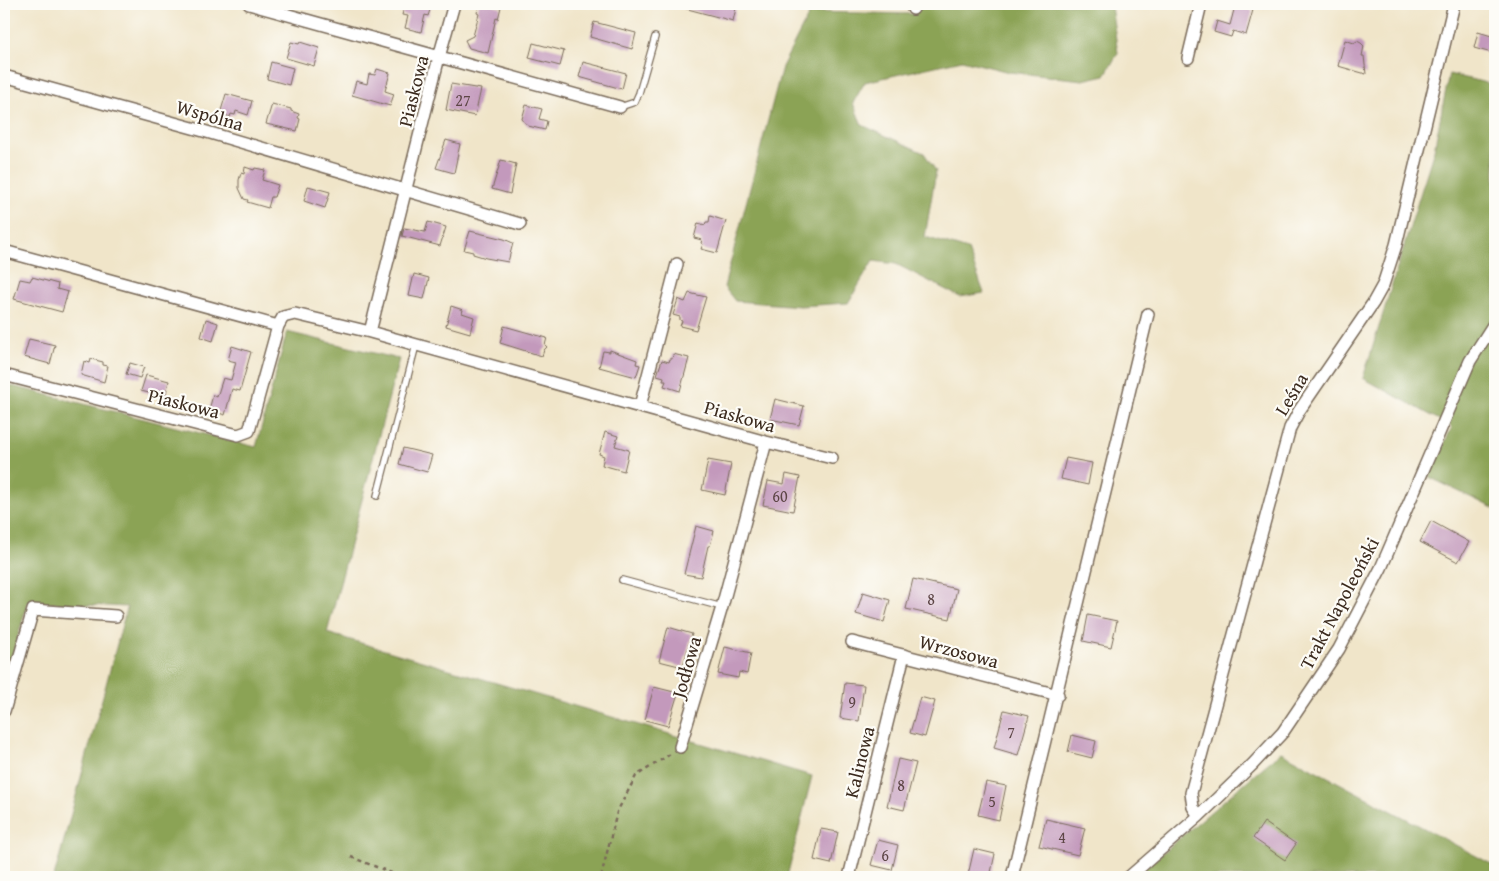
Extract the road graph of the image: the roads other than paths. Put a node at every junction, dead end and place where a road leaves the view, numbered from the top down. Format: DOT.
graph roads {
  1 [pos="249,4"];
  2 [pos="454,4"];
  3 [pos="1201,4"];
  4 [pos="1454,4"];
  5 [pos="655,36"];
  6 [pos="439,58"];
  7 [pos="1188,58"];
  8 [pos="4,76"];
  9 [pos="620,107"];
  10 [pos="405,191"];
  11 [pos="520,224"];
  12 [pos="4,251"];
  13 [pos="677,264"];
  14 [pos="1148,314"];
  15 [pos="1493,318"];
  16 [pos="278,326"];
  17 [pos="370,332"];
  18 [pos="416,345"];
  19 [pos="4,375"];
  20 [pos="640,406"];
  21 [pos="766,442"];
  22 [pos="832,458"];
  23 [pos="377,496"];
  24 [pos="622,580"];
  25 [pos="722,607"];
  26 [pos="116,616"];
  27 [pos="852,642"];
  28 [pos="904,655"];
  29 [pos="1058,695"];
  30 [pos="4,711"];
  31 [pos="680,747"];
  32 [pos="1199,816"];
  33 [pos="848,877"];
  34 [pos="1012,877"];
  35 [pos="1129,877"];
  1 -- 6 [label="street"];
  2 -- 6 [label="street, Piaskowa"];
  3 -- 7 [label="street"];
  4 -- 32 [label="street, Leśna"];
  5 -- 9 [label="lane"];
  6 -- 9 [label="street"];
  6 -- 10 [label="street, Piaskowa"];
  8 -- 10 [label="street, Wspólna"];
  10 -- 11 [label="street, Wspólna"];
  10 -- 17 [label="street, Piaskowa"];
  12 -- 16 [label="street"];
  13 -- 20 [label="street"];
  14 -- 29 [label="street"];
  15 -- 32 [label="street, Trakt Napoleoński"];
  16 -- 17 [label="street, Piaskowa"];
  16 -- 19 [label="street, Piaskowa"];
  17 -- 18 [label="street, Piaskowa"];
  18 -- 20 [label="street, Piaskowa"];
  18 -- 23 [label="lane"];
  20 -- 21 [label="street, Piaskowa"];
  21 -- 22 [label="street, Piaskowa"];
  21 -- 25 [label="street, Jodłowa"];
  24 -- 25 [label="lane"];
  25 -- 31 [label="street, Jodłowa"];
  26 -- 30 [label="street"];
  27 -- 28 [label="street, Wrzosowa"];
  28 -- 29 [label="street, Wrzosowa"];
  28 -- 33 [label="street, Kalinowa"];
  29 -- 34 [label="street"];
  32 -- 35 [label="street, Trakt Napoleoński"];
}
